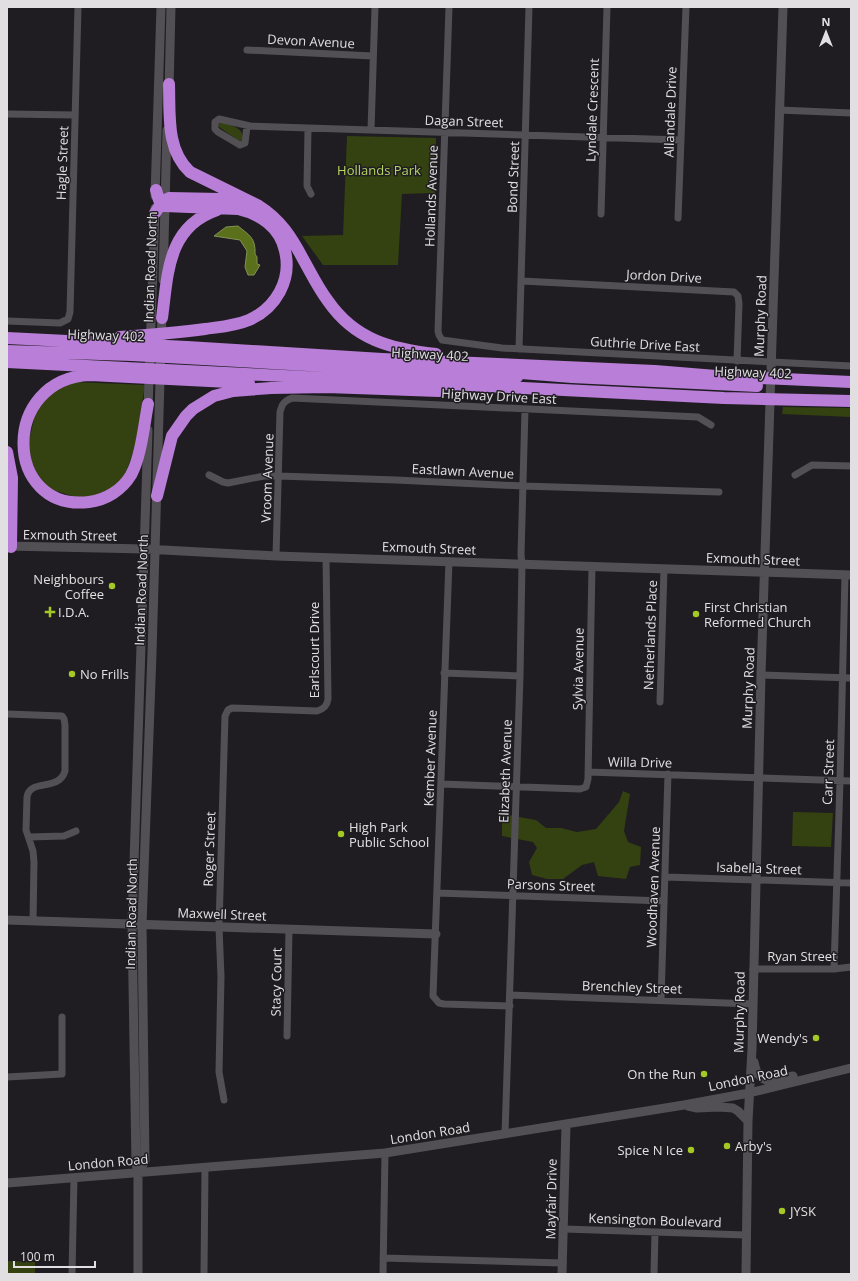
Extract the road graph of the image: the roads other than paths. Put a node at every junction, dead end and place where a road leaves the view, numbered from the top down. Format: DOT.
graph roads {
  1 [pos="78,7"];
  2 [pos="161,7"];
  3 [pos="171,7"];
  4 [pos="375,7"];
  5 [pos="449,7"];
  6 [pos="529,7"];
  7 [pos="607,7"];
  8 [pos="686,7"];
  9 [pos="783,7"];
  10 [pos="247,50"];
  11 [pos="373,56"];
  12 [pos="169,84"];
  13 [pos="780,110"];
  14 [pos="851,113"];
  15 [pos="7,114"];
  16 [pos="76,115"];
  17 [pos="247,126"];
  18 [pos="308,129"];
  19 [pos="371,130"];
  20 [pos="445,133"];
  21 [pos="526,135"];
  22 [pos="603,137"];
  23 [pos="681,140"];
  24 [pos="156,190"];
  25 [pos="312,194"];
  26 [pos="253,203"];
  27 [pos="162,206"];
  28 [pos="232,208"];
  29 [pos="601,214"];
  30 [pos="678,218"];
  31 [pos="522,281"];
  32 [pos="156,318"];
  33 [pos="7,321"];
  34 [pos="7,338"];
  35 [pos="440,338"];
  36 [pos="45,339"];
  37 [pos="7,346"];
  38 [pos="519,349"];
  39 [pos="7,351"];
  40 [pos="737,361"];
  41 [pos="7,362"];
  42 [pos="546,365"];
  43 [pos="851,366"];
  44 [pos="572,377"];
  45 [pos="851,382"];
  46 [pos="327,387"];
  47 [pos="851,389"];
  48 [pos="724,398"];
  49 [pos="285,401"];
  50 [pos="851,401"];
  51 [pos="148,404"];
  52 [pos="525,410"];
  53 [pos="711,425"];
  54 [pos="7,452"];
  55 [pos="851,466"];
  56 [pos="210,475"];
  57 [pos="795,475"];
  58 [pos="279,476"];
  59 [pos="523,486"];
  60 [pos="718,492"];
  61 [pos="157,496"];
  62 [pos="9,546"];
  63 [pos="145,549"];
  64 [pos="155,550"];
  65 [pos="276,556"];
  66 [pos="326,558"];
  67 [pos="449,561"];
  68 [pos="522,564"];
  69 [pos="592,566"];
  70 [pos="664,569"];
  71 [pos="765,572"];
  72 [pos="848,575"];
  73 [pos="444,673"];
  74 [pos="761,675"];
  75 [pos="520,676"];
  76 [pos="843,677"];
  77 [pos="851,678"];
  78 [pos="660,702"];
  79 [pos="242,708"];
  80 [pos="7,714"];
  81 [pos="588,772"];
  82 [pos="668,774"];
  83 [pos="759,777"];
  84 [pos="840,781"];
  85 [pos="851,781"];
  86 [pos="441,784"];
  87 [pos="516,787"];
  88 [pos="76,831"];
  89 [pos="29,837"];
  90 [pos="666,877"];
  91 [pos="756,880"];
  92 [pos="837,883"];
  93 [pos="851,883"];
  94 [pos="437,893"];
  95 [pos="513,896"];
  96 [pos="664,901"];
  97 [pos="7,920"];
  98 [pos="33,921"];
  99 [pos="132,924"];
  100 [pos="142,924"];
  101 [pos="219,927"];
  102 [pos="289,929"];
  103 [pos="436,934"];
  104 [pos="851,967"];
  105 [pos="753,968"];
  106 [pos="834,969"];
  107 [pos="510,996"];
  108 [pos="661,1000"];
  109 [pos="753,1004"];
  110 [pos="510,1006"];
  111 [pos="62,1017"];
  112 [pos="287,1036"];
  113 [pos="752,1049"];
  114 [pos="851,1068"];
  115 [pos="817,1075"];
  116 [pos="7,1077"];
  117 [pos="749,1093"];
  118 [pos="224,1100"];
  119 [pos="684,1105"];
  120 [pos="748,1122"];
  121 [pos="566,1125"];
  122 [pos="505,1134"];
  123 [pos="385,1153"];
  124 [pos="206,1168"];
  125 [pos="138,1173"];
  126 [pos="74,1178"];
  127 [pos="7,1183"];
  128 [pos="564,1229"];
  129 [pos="655,1232"];
  130 [pos="746,1235"];
  131 [pos="383,1258"];
  132 [pos="563,1263"];
  133 [pos="72,1274"];
  134 [pos="138,1274"];
  135 [pos="204,1274"];
  136 [pos="383,1274"];
  137 [pos="562,1274"];
  138 [pos="654,1274"];
  139 [pos="746,1274"];
  1 -- 16 [label="street, Hagle Street"];
  2 -- 24 [label="main road"];
  3 -- 12 [label="main road, Indian Road North"];
  4 -- 11 [label="street"];
  5 -- 20 [label="street, Hollands Avenue"];
  6 -- 21 [label="street, Bond Street"];
  7 -- 22 [label="street, Lyndale Crescent"];
  8 -- 23 [label="street, Allandale Drive"];
  9 -- 13 [label="main road, Murphy Road"];
  10 -- 11 [label="street, Devon Avenue"];
  11 -- 19 [label="street"];
  12 -- 26 [label="highway"];
  12 -- 27 [label="main road, Indian Road North"];
  13 -- 14 [label="street"];
  13 -- 71 [label="main road, Murphy Road"];
  15 -- 16 [label="street"];
  16 -- 33 [label="street, Hagle Street"];
  17 -- 17 [label="street, Dagan Street"];
  17 -- 18 [label="street, Dagan Street"];
  18 -- 19 [label="street, Dagan Street"];
  18 -- 25 [label="street"];
  19 -- 20 [label="street, Dagan Street"];
  20 -- 21 [label="street, Dagan Street"];
  20 -- 35 [label="street, Hollands Avenue"];
  21 -- 22 [label="street, Dagan Street"];
  21 -- 31 [label="street, Bond Street"];
  22 -- 23 [label="street, Dagan Street"];
  22 -- 29 [label="street, Lyndale Crescent"];
  23 -- 30 [label="street, Allandale Drive"];
  24 -- 27 [label="highway"];
  26 -- 27 [label="highway"];
  26 -- 42 [label="highway"];
  27 -- 28 [label="highway"];
  27 -- 32 [label="main road, Indian Road North"];
  28 -- 32 [label="highway"];
  28 -- 36 [label="highway"];
  31 -- 38 [label="street, Bond Street"];
  31 -- 40 [label="street, Jordon Drive"];
  32 -- 51 [label="main road, Indian Road North"];
  32 -- 61 [label="main road, Indian Road North"];
  34 -- 36 [label="highway"];
  35 -- 38 [label="street, Guthrie Drive East"];
  36 -- 42 [label="highway"];
  37 -- 44 [label="highway, Highway 402"];
  38 -- 40 [label="street, Guthrie Drive East"];
  39 -- 44 [label="highway"];
  40 -- 43 [label="street, Guthrie Drive East"];
  41 -- 48 [label="highway, Highway 402"];
  42 -- 45 [label="highway"];
  44 -- 47 [label="highway, Highway 402"];
  46 -- 48 [label="highway"];
  46 -- 51 [label="highway"];
  46 -- 61 [label="highway"];
  48 -- 50 [label="highway, Highway 402"];
  49 -- 52 [label="street, Highway Drive East"];
  49 -- 58 [label="street, Vroom Avenue"];
  51 -- 63 [label="main road, Indian Road North"];
  52 -- 53 [label="street, Highway Drive East"];
  52 -- 59 [label="street, Elizabeth Avenue"];
  54 -- 62 [label="highway"];
  55 -- 57 [label="street"];
  56 -- 58 [label="street, Eastlawn Avenue"];
  58 -- 59 [label="street, Eastlawn Avenue"];
  58 -- 65 [label="street, Vroom Avenue"];
  59 -- 60 [label="street, Eastlawn Avenue"];
  59 -- 68 [label="street, Elizabeth Avenue"];
  61 -- 64 [label="main road, Indian Road North"];
  62 -- 63 [label="main road, Exmouth Street"];
  63 -- 64 [label="main road, Exmouth Street"];
  63 -- 99 [label="main road, Indian Road North"];
  64 -- 65 [label="main road, Exmouth Street"];
  64 -- 100 [label="main road, Indian Road North"];
  65 -- 66 [label="main road, Exmouth Street"];
  66 -- 67 [label="main road, Exmouth Street"];
  66 -- 79 [label="street, Earlscourt Drive"];
  67 -- 68 [label="main road, Exmouth Street"];
  67 -- 73 [label="street, Kember Avenue"];
  68 -- 69 [label="main road, Exmouth Street"];
  68 -- 75 [label="street, Elizabeth Avenue"];
  69 -- 70 [label="main road, Exmouth Street"];
  69 -- 81 [label="street, Sylvia Avenue"];
  70 -- 71 [label="main road, Exmouth Street"];
  70 -- 78 [label="street, Netherlands Place"];
  71 -- 72 [label="main road, Exmouth Street"];
  71 -- 74 [label="main road, Murphy Road"];
  72 -- 76 [label="street, Carr Street"];
  73 -- 75 [label="street"];
  73 -- 86 [label="street, Kember Avenue"];
  74 -- 76 [label="street"];
  74 -- 83 [label="main road, Murphy Road"];
  75 -- 87 [label="street, Elizabeth Avenue"];
  76 -- 77 [label="street"];
  76 -- 84 [label="street, Carr Street"];
  79 -- 101 [label="street, Roger Street"];
  80 -- 89 [label="street"];
  81 -- 82 [label="street, Willa Drive"];
  81 -- 87 [label="street"];
  82 -- 83 [label="street, Willa Drive"];
  82 -- 90 [label="street, Woodhaven Avenue"];
  83 -- 84 [label="street, Willa Drive"];
  83 -- 91 [label="main road, Murphy Road"];
  84 -- 85 [label="street, Willa Drive"];
  84 -- 92 [label="street, Carr Street"];
  86 -- 87 [label="street"];
  86 -- 94 [label="street, Kember Avenue"];
  87 -- 95 [label="street, Elizabeth Avenue"];
  88 -- 89 [label="street"];
  89 -- 98 [label="street"];
  90 -- 91 [label="street, Isabella Street"];
  90 -- 96 [label="street, Woodhaven Avenue"];
  91 -- 92 [label="street, Isabella Street"];
  91 -- 105 [label="main road, Murphy Road"];
  92 -- 93 [label="street, Isabella Street"];
  92 -- 106 [label="street, Carr Street"];
  94 -- 95 [label="street, Parsons Street"];
  94 -- 103 [label="street, Kember Avenue"];
  95 -- 96 [label="street, Parsons Street"];
  95 -- 107 [label="street, Elizabeth Avenue"];
  96 -- 108 [label="street, Woodhaven Avenue"];
  97 -- 98 [label="main road, Maxwell Street"];
  98 -- 99 [label="main road, Maxwell Street"];
  99 -- 100 [label="main road, Maxwell Street"];
  99 -- 125 [label="main road, Indian Road North"];
  100 -- 101 [label="main road, Maxwell Street"];
  100 -- 125 [label="main road, Indian Road North"];
  101 -- 102 [label="main road, Maxwell Street"];
  101 -- 118 [label="street, Roger Street"];
  102 -- 103 [label="main road, Maxwell Street"];
  102 -- 112 [label="street, Stacy Court"];
  103 -- 110 [label="street, Kember Avenue"];
  104 -- 106 [label="street, Ryan Street"];
  105 -- 106 [label="street, Ryan Street"];
  105 -- 109 [label="main road, Murphy Road"];
  107 -- 108 [label="street, Brenchley Street"];
  107 -- 110 [label="street, Elizabeth Avenue"];
  108 -- 109 [label="street, Brenchley Street"];
  109 -- 113 [label="main road, Murphy Road"];
  110 -- 122 [label="street, Elizabeth Avenue"];
  111 -- 116 [label="street"];
  113 -- 115 [label="main road"];
  113 -- 117 [label="main road, Murphy Road"];
  114 -- 115 [label="main road, London Road"];
  115 -- 117 [label="main road, London Road"];
  117 -- 119 [label="main road, London Road"];
  117 -- 120 [label="main road, Murphy Road"];
  119 -- 120 [label="main road"];
  119 -- 121 [label="main road, London Road"];
  120 -- 130 [label="main road, Murphy Road"];
  121 -- 122 [label="main road, London Road"];
  121 -- 128 [label="main road, Mayfair Drive"];
  122 -- 123 [label="main road, London Road"];
  123 -- 124 [label="main road, London Road"];
  123 -- 131 [label="street"];
  124 -- 125 [label="main road, London Road"];
  124 -- 135 [label="street"];
  125 -- 126 [label="main road, London Road"];
  125 -- 134 [label="main road, Indian Road North"];
  126 -- 127 [label="main road, London Road"];
  126 -- 133 [label="street"];
  128 -- 129 [label="street, Kensington Boulevard"];
  128 -- 132 [label="main road, Mayfair Drive"];
  129 -- 130 [label="street, Kensington Boulevard"];
  129 -- 138 [label="street"];
  130 -- 139 [label="main road, Murphy Road"];
  131 -- 132 [label="street"];
  131 -- 136 [label="street"];
  132 -- 137 [label="main road, Mayfair Drive"];
}
